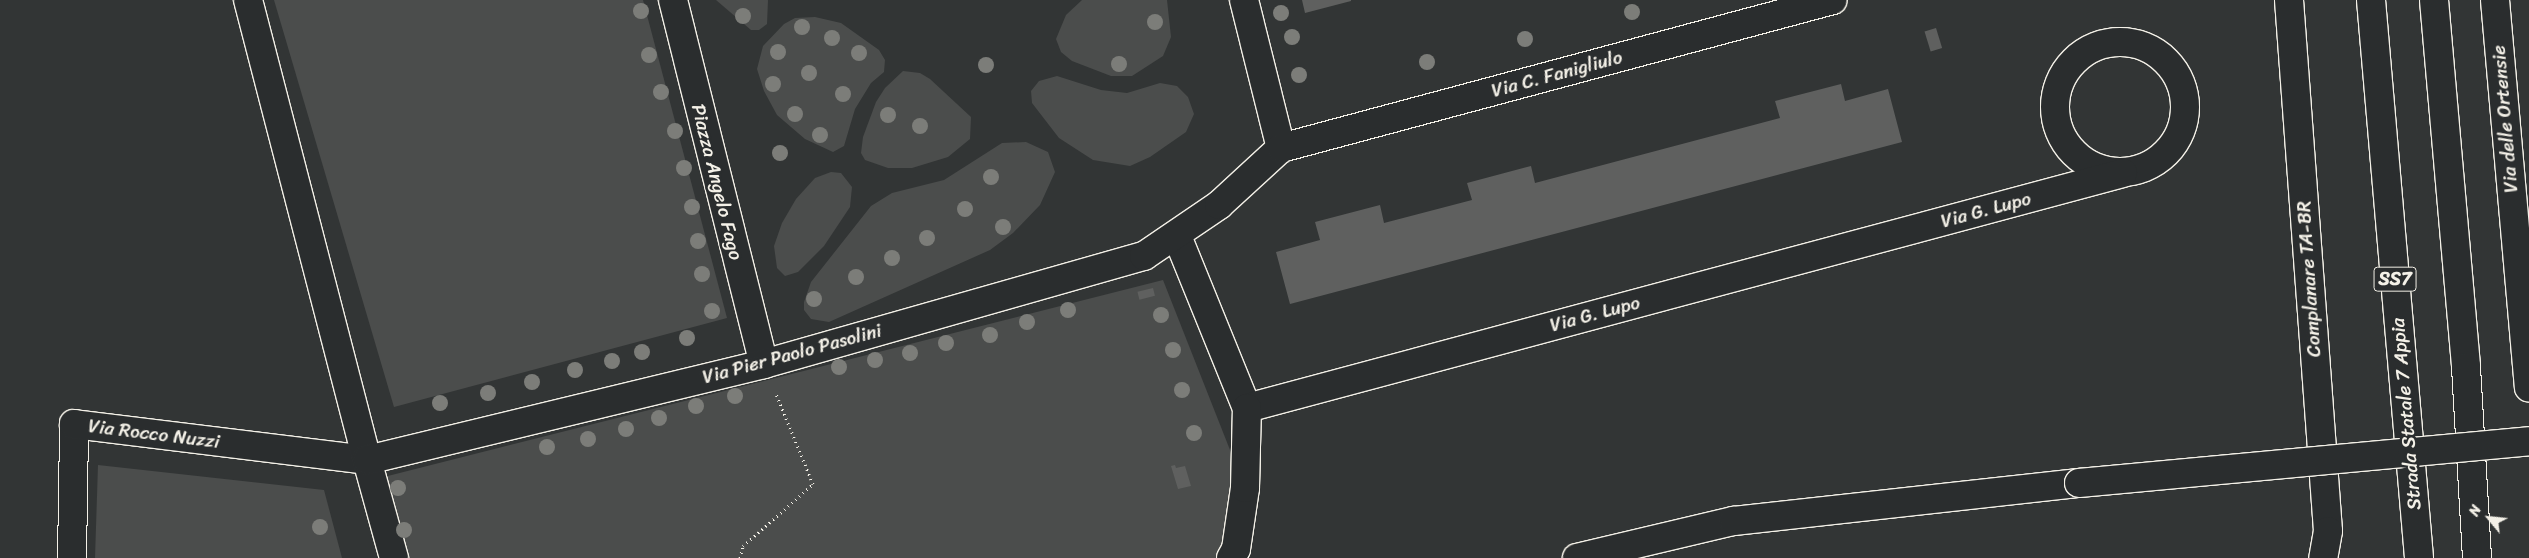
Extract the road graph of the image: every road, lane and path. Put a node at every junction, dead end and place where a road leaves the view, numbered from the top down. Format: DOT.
graph roads {
  1 [pos="248,0"];
  2 [pos="673,0"];
  3 [pos="1244,0"];
  4 [pos="1833,0"];
  5 [pos="2288,0"];
  6 [pos="2371,0"];
  7 [pos="2434,0"];
  8 [pos="2495,0"];
  9 [pos="1281,148"];
  10 [pos="2123,173"];
  11 [pos="1177,236"];
  12 [pos="764,364"];
  13 [pos="2529,388"];
  14 [pos="1247,408"];
  15 [pos="2529,441"];
  16 [pos="367,460"];
  17 [pos="2414,510"];
  18 [pos="72,558"];
  19 [pos="394,558"];
  20 [pos="740,558"];
  21 [pos="1231,558"];
  22 [pos="1577,558"];
  23 [pos="2323,558"];
  24 [pos="2409,558"];
  25 [pos="2419,558"];
  26 [pos="2477,558"];
  1 -- 16 [label="main road"];
  2 -- 12 [label="main road, Piazza Angelo Fago"];
  3 -- 9 [label="main road"];
  4 -- 9 [label="main road, Via C. Fanigliulo"];
  5 -- 23 [label="main road, Complanare TA-BR"];
  6 -- 17 [label="main road, Strada Statale 7 Appia / SS7"];
  7 -- 26 [label="main road"];
  8 -- 13 [label="main road, Via delle Ortensie"];
  9 -- 11 [label="main road, Via Pier Paolo Pasolini"];
  10 -- 10 [label="main road"];
  10 -- 14 [label="main road, Via G. Lupo"];
  11 -- 12 [label="main road, Via Pier Paolo Pasolini"];
  11 -- 14 [label="main road"];
  12 -- 16 [label="main road, Via Pier Paolo Pasolini"];
  12 -- 20 [label="path"];
  14 -- 21 [label="main road"];
  15 -- 22 [label="main road, bridge"];
  16 -- 18 [label="main road, Via Rocco Nuzzi"];
  16 -- 19 [label="main road"];
  17 -- 24 [label="main road"];
  17 -- 25 [label="main road, Strada Statale 7 Appia / SS7"];
}
